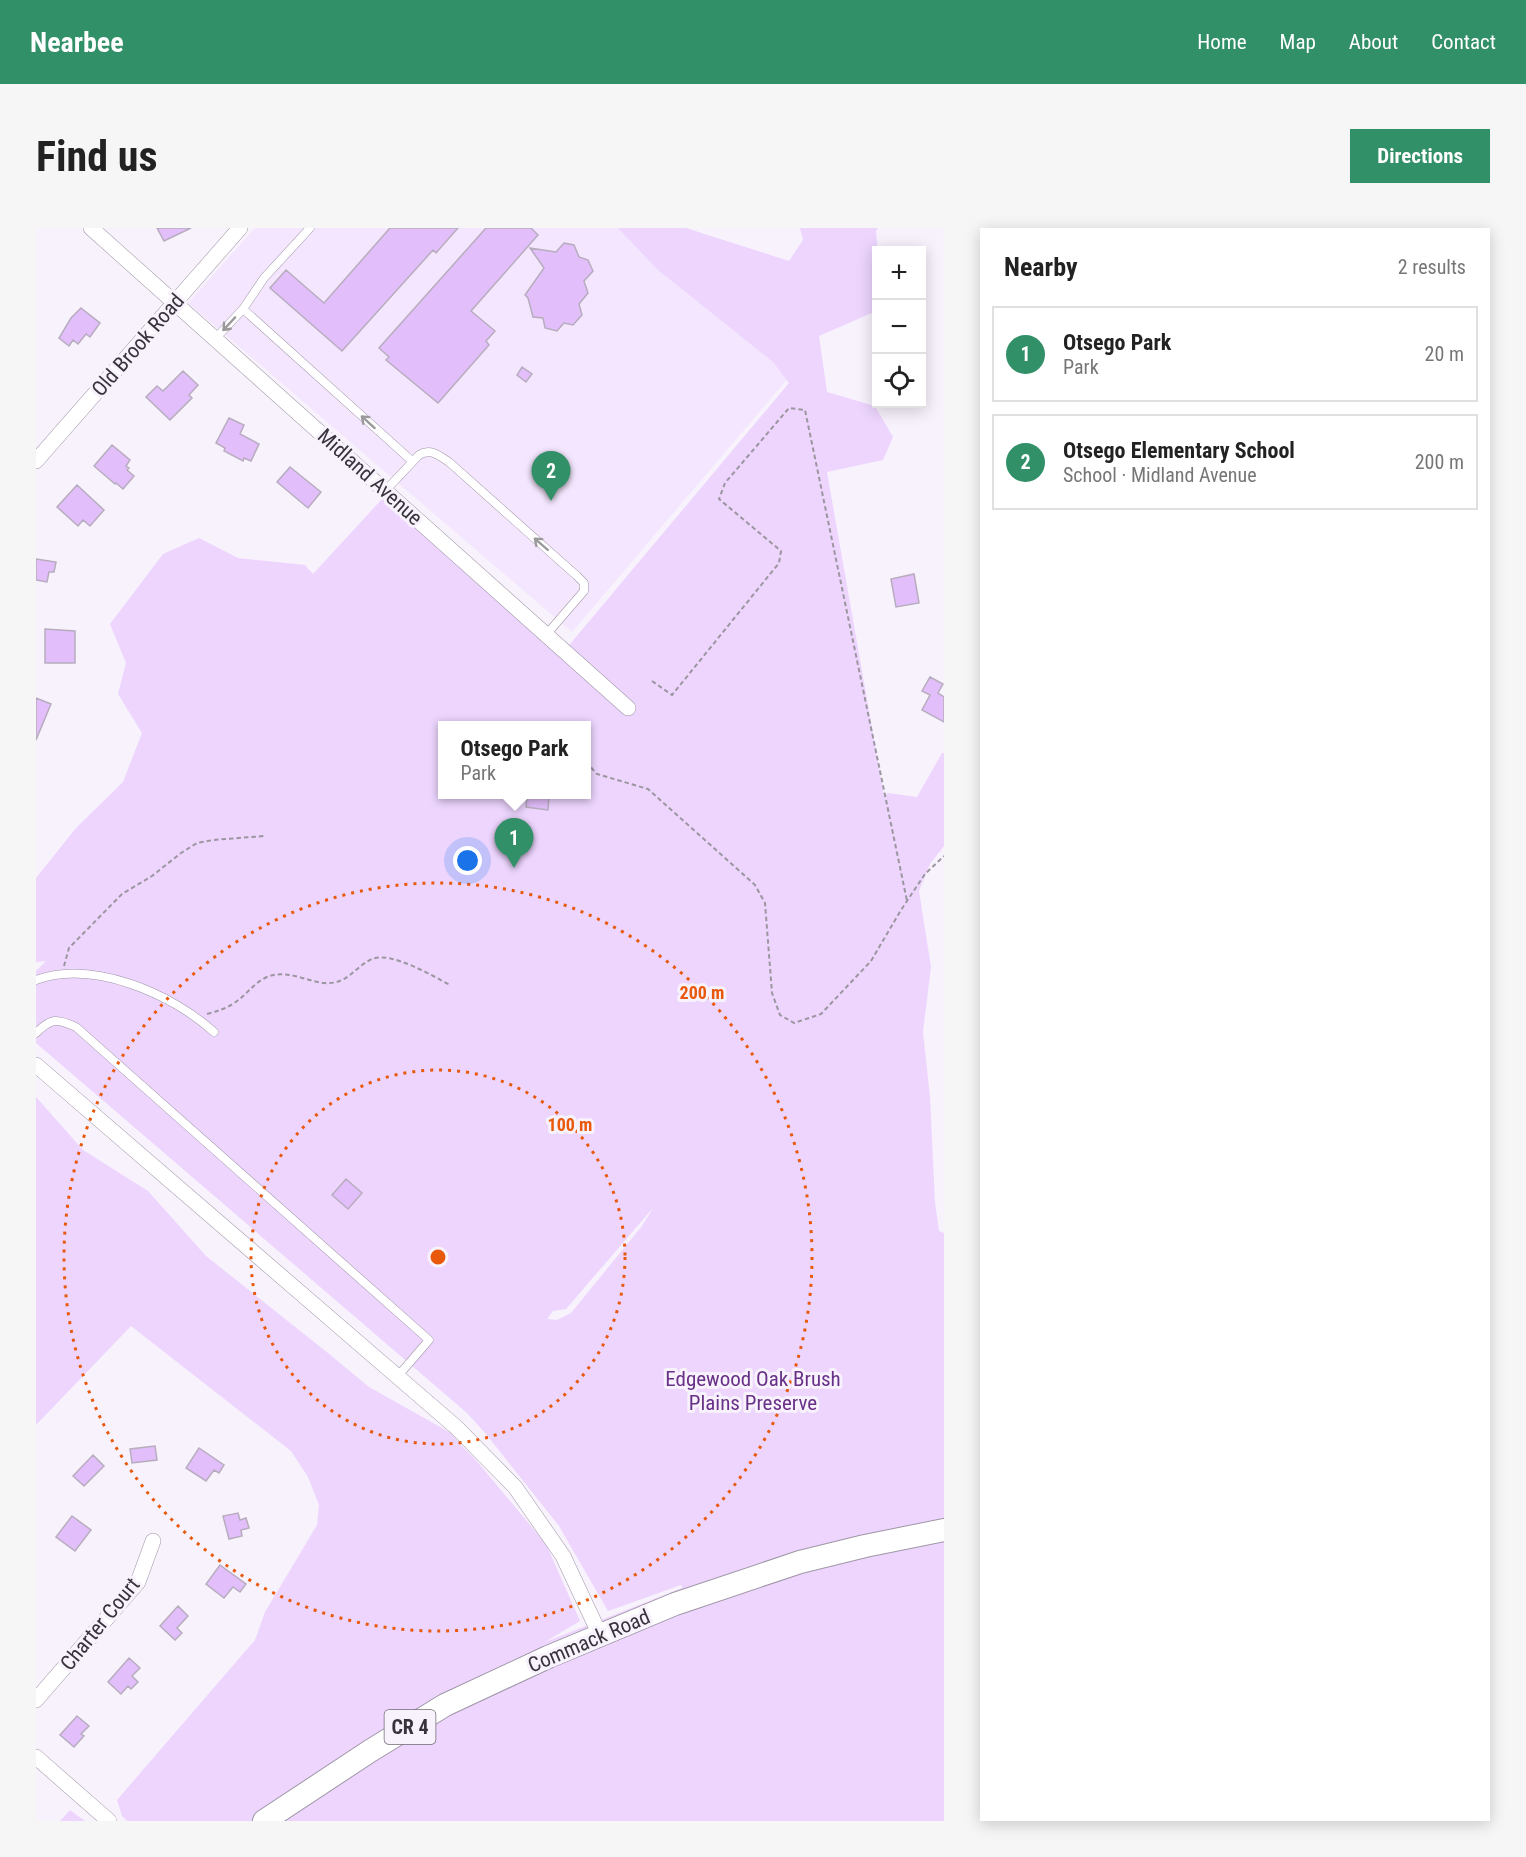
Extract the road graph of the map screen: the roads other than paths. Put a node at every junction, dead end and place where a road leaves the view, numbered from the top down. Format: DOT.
graph roads {
  1 [pos="91,228"];
  2 [pos="240,228"];
  3 [pos="310,228"];
  4 [pos="175,302"];
  5 [pos="243,309"];
  6 [pos="215,339"];
  7 [pos="36,461"];
  8 [pos="412,461"];
  9 [pos="385,491"];
  10 [pos="546,635"];
  11 [pos="628,708"];
  12 [pos="36,980"];
  13 [pos="214,1032"];
  14 [pos="36,1033"];
  15 [pos="36,1065"];
  16 [pos="398,1376"];
  17 [pos="944,1530"];
  18 [pos="153,1541"];
  19 [pos="600,1635"];
  20 [pos="36,1700"];
  21 [pos="36,1757"];
  22 [pos="109,1821"];
  23 [pos="264,1821"];
  1 -- 4 [label="street, Midland Avenue"];
  2 -- 4 [label="street, Old Brook Road"];
  3 -- 5 [label="lane"];
  4 -- 6 [label="street, Midland Avenue"];
  4 -- 7 [label="street, Old Brook Road"];
  5 -- 6 [label="lane, one-way"];
  8 -- 5 [label="lane, one-way"];
  6 -- 9 [label="street, Midland Avenue"];
  8 -- 9 [label="lane"];
  10 -- 8 [label="lane, one-way"];
  9 -- 10 [label="street, Midland Avenue"];
  10 -- 11 [label="street, Midland Avenue"];
  12 -- 13 [label="lane"];
  14 -- 16 [label="lane"];
  15 -- 16 [label="street"];
  16 -- 19 [label="street"];
  17 -- 19 [label="main road, Commack Road / CR 4"];
  18 -- 20 [label="street, Charter Court"];
  19 -- 23 [label="main road, Commack Road / CR 4"];
  21 -- 22 [label="street"];
}
